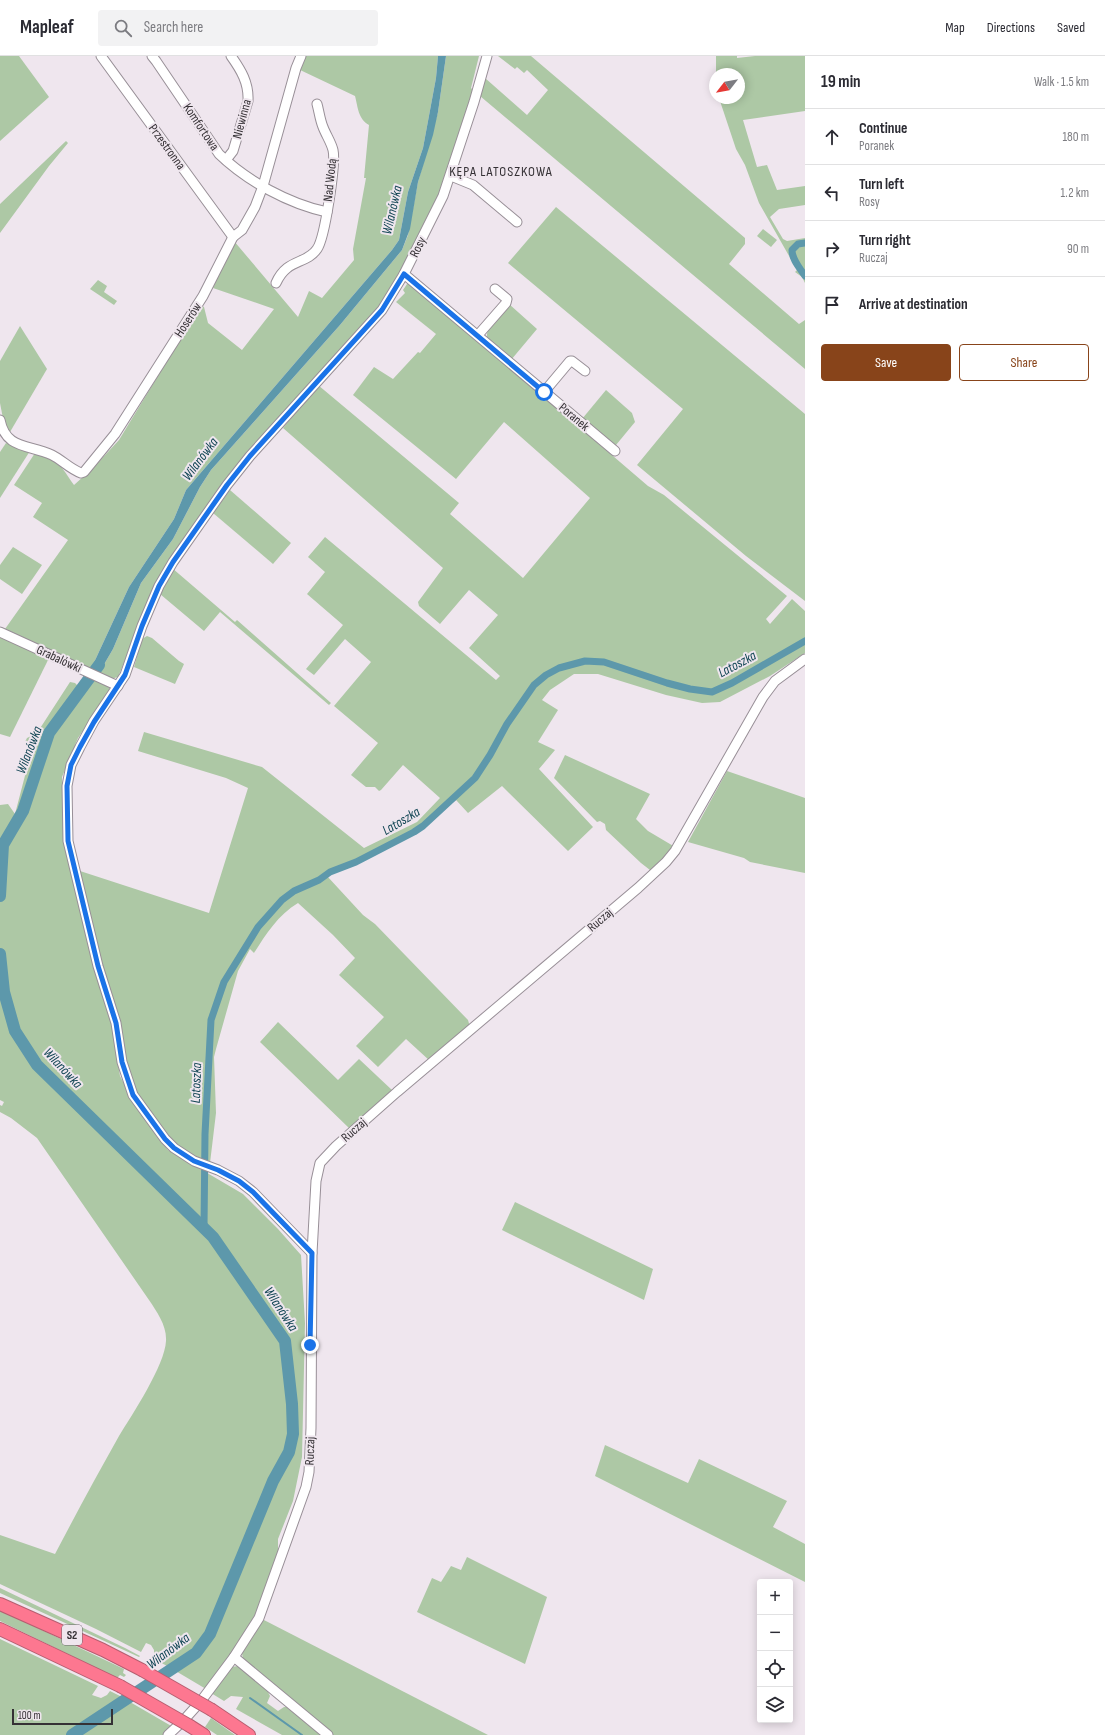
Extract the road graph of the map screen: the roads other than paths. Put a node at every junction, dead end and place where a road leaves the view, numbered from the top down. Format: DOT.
graph roads {
  1 [pos="101,56"];
  2 [pos="152,56"];
  3 [pos="231,56"];
  4 [pos="301,56"];
  5 [pos="487,56"];
  6 [pos="317,104"];
  7 [pos="226,160"];
  8 [pos="451,176"];
  9 [pos="263,186"];
  10 [pos="326,212"];
  11 [pos="517,222"];
  12 [pos="233,237"];
  13 [pos="404,274"];
  14 [pos="276,283"];
  15 [pos="495,289"];
  16 [pos="478,335"];
  17 [pos="585,371"];
  18 [pos="544,392"];
  19 [pos="0,420"];
  20 [pos="614,451"];
  21 [pos="0,632"];
  22 [pos="805,659"];
  23 [pos="118,686"];
  24 [pos="312,1253"];
  25 [pos="0,1604"];
  26 [pos="0,1629"];
  27 [pos="234,1657"];
  28 [pos="168,1735"];
  29 [pos="204,1735"];
  30 [pos="249,1735"];
  31 [pos="328,1735"];
  1 -- 12 [label="street, Przestronna"];
  2 -- 7 [label="street, Komfortowa"];
  3 -- 7 [label="street, Niewinna"];
  4 -- 9 [label="street, Hoserów"];
  5 -- 8 [label="street, Rosy"];
  6 -- 10 [label="street, Nad Wodą"];
  7 -- 9 [label="street, Komfortowa"];
  8 -- 11 [label="street"];
  8 -- 13 [label="street, Rosy"];
  9 -- 10 [label="street, Nad Wodą"];
  9 -- 12 [label="street, Hoserów"];
  10 -- 14 [label="street, Nad Wodą"];
  12 -- 19 [label="street, Hoserów"];
  13 -- 16 [label="street, Poranek"];
  13 -- 23 [label="street, Rosy"];
  15 -- 16 [label="street"];
  16 -- 18 [label="street, Poranek"];
  17 -- 18 [label="street"];
  18 -- 20 [label="street, Poranek"];
  21 -- 23 [label="street, Grabalówki"];
  22 -- 24 [label="street, Ruczaj"];
  23 -- 24 [label="street, Rosy"];
  24 -- 27 [label="street, Ruczaj"];
  25 -- 30 [label="highway, S2, bridge"];
  26 -- 29 [label="highway, S2, bridge"];
  27 -- 28 [label="street, Ruczaj"];
  27 -- 31 [label="street"];
}
